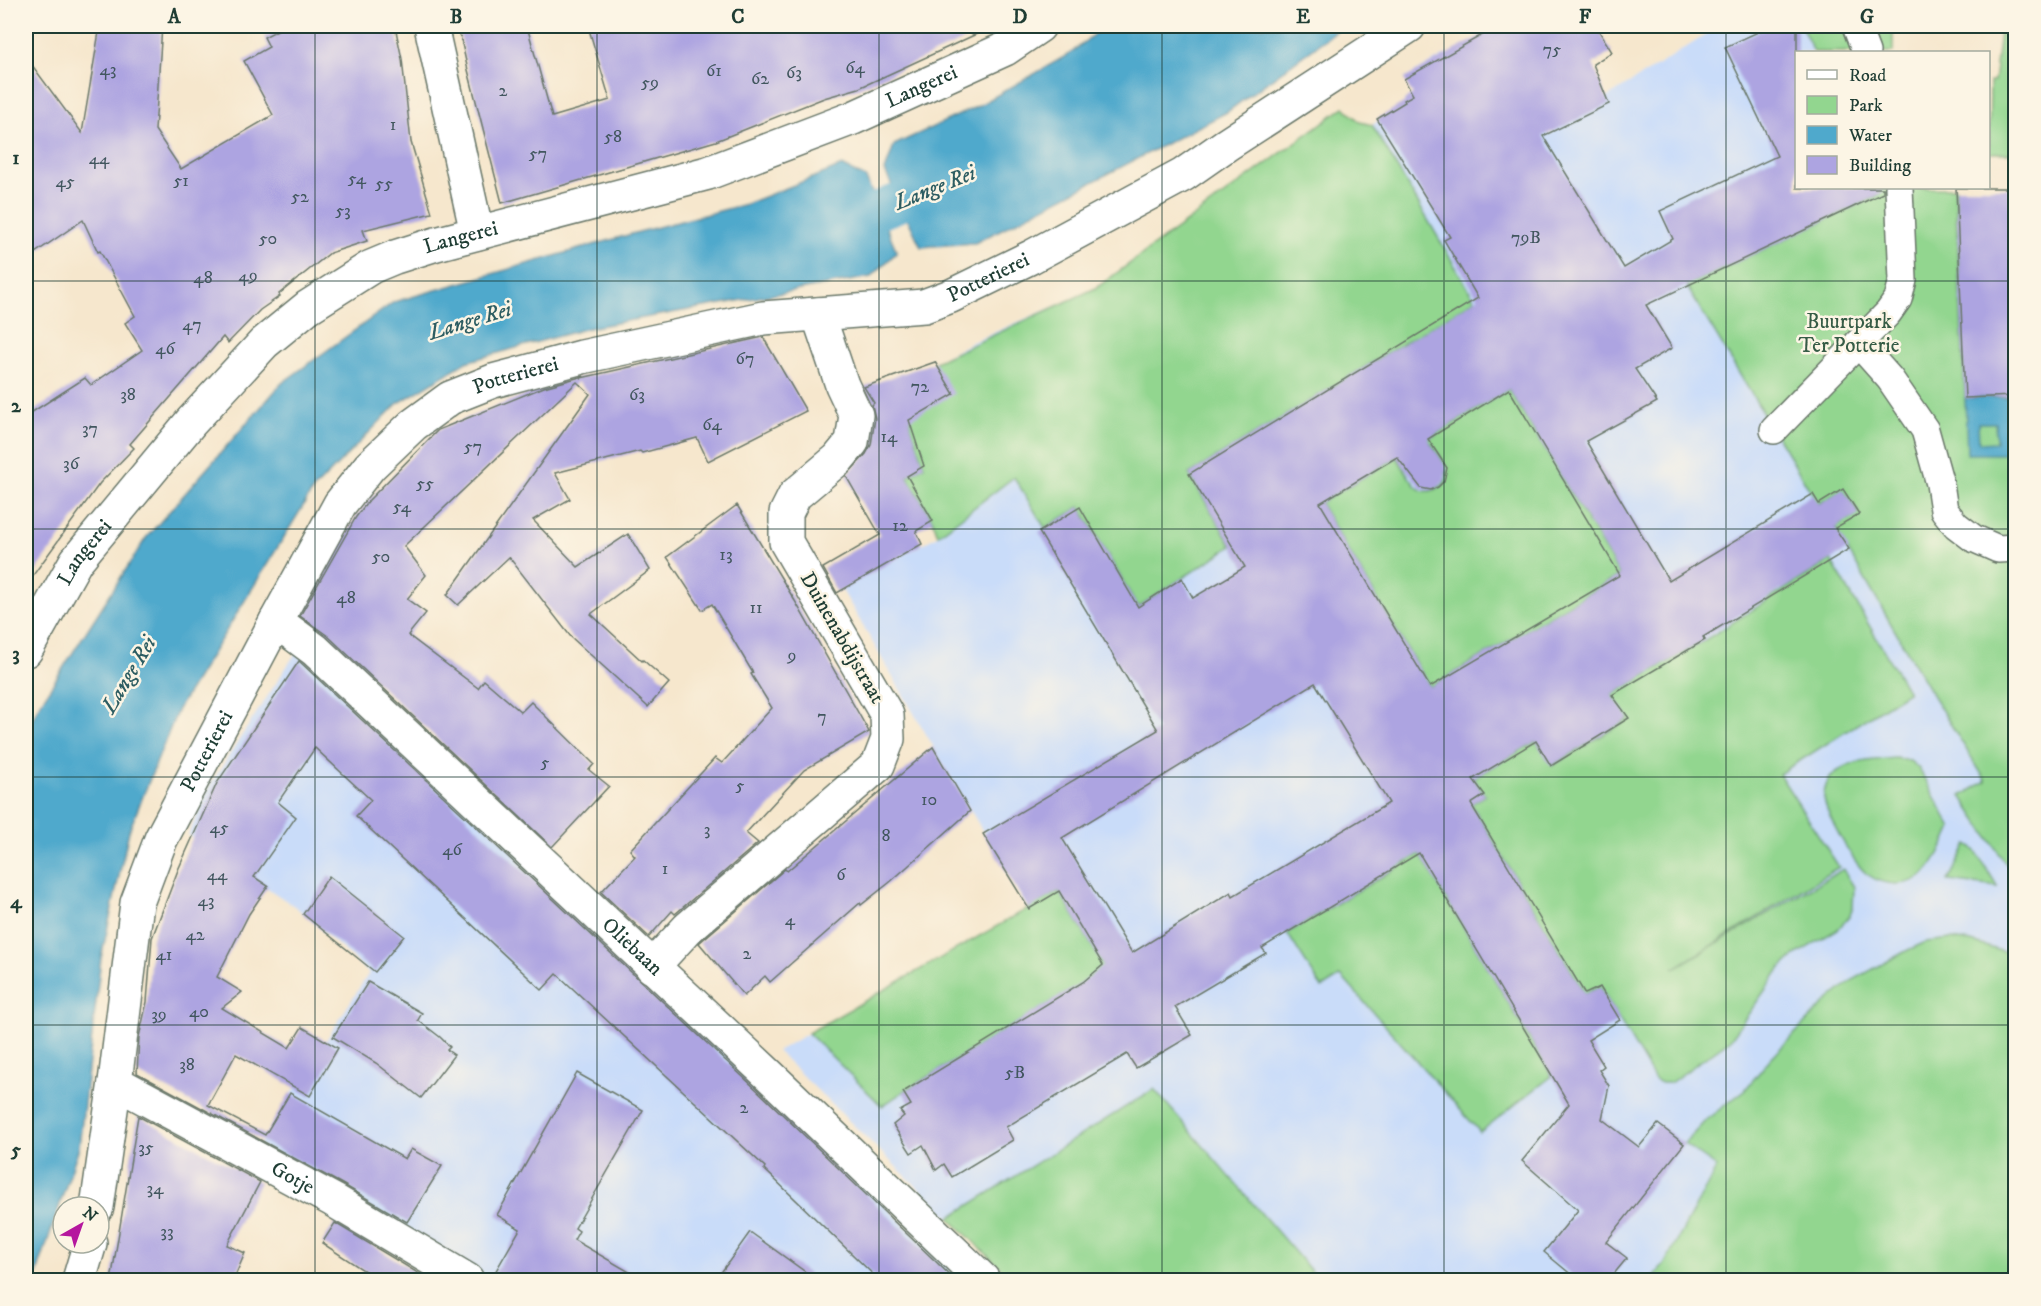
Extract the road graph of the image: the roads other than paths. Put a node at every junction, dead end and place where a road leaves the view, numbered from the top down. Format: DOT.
graph roads {
  1 [pos="431,26"];
  2 [pos="1039,26"];
  3 [pos="1409,26"];
  4 [pos="1856,26"];
  5 [pos="1866,51"];
  6 [pos="1899,189"];
  7 [pos="477,233"];
  8 [pos="818,314"];
  9 [pos="1858,343"];
  10 [pos="1774,430"];
  11 [pos="2016,548"];
  12 [pos="276,621"];
  13 [pos="26,650"];
  14 [pos="652,967"];
  15 [pos="115,1082"];
  16 [pos="99,1195"];
  17 [pos="87,1255"];
  18 [pos="79,1281"];
  19 [pos="467,1281"];
  20 [pos="983,1281"];
  1 -- 7 [label="street"];
  2 -- 7 [label="street, Langerei"];
  3 -- 8 [label="street, Potterierei"];
  4 -- 5 [label="street"];
  6 -- 9 [label="street"];
  7 -- 13 [label="street, Langerei"];
  8 -- 12 [label="street, Potterierei"];
  8 -- 14 [label="street, Duinenabdijstraat"];
  9 -- 10 [label="street"];
  9 -- 11 [label="street"];
  12 -- 14 [label="street, Oliebaan"];
  12 -- 15 [label="street, Potterierei"];
  14 -- 20 [label="street, Oliebaan"];
  15 -- 16 [label="street, Potterierei"];
  15 -- 19 [label="street, Gotje"];
  17 -- 18 [label="street"];
}
